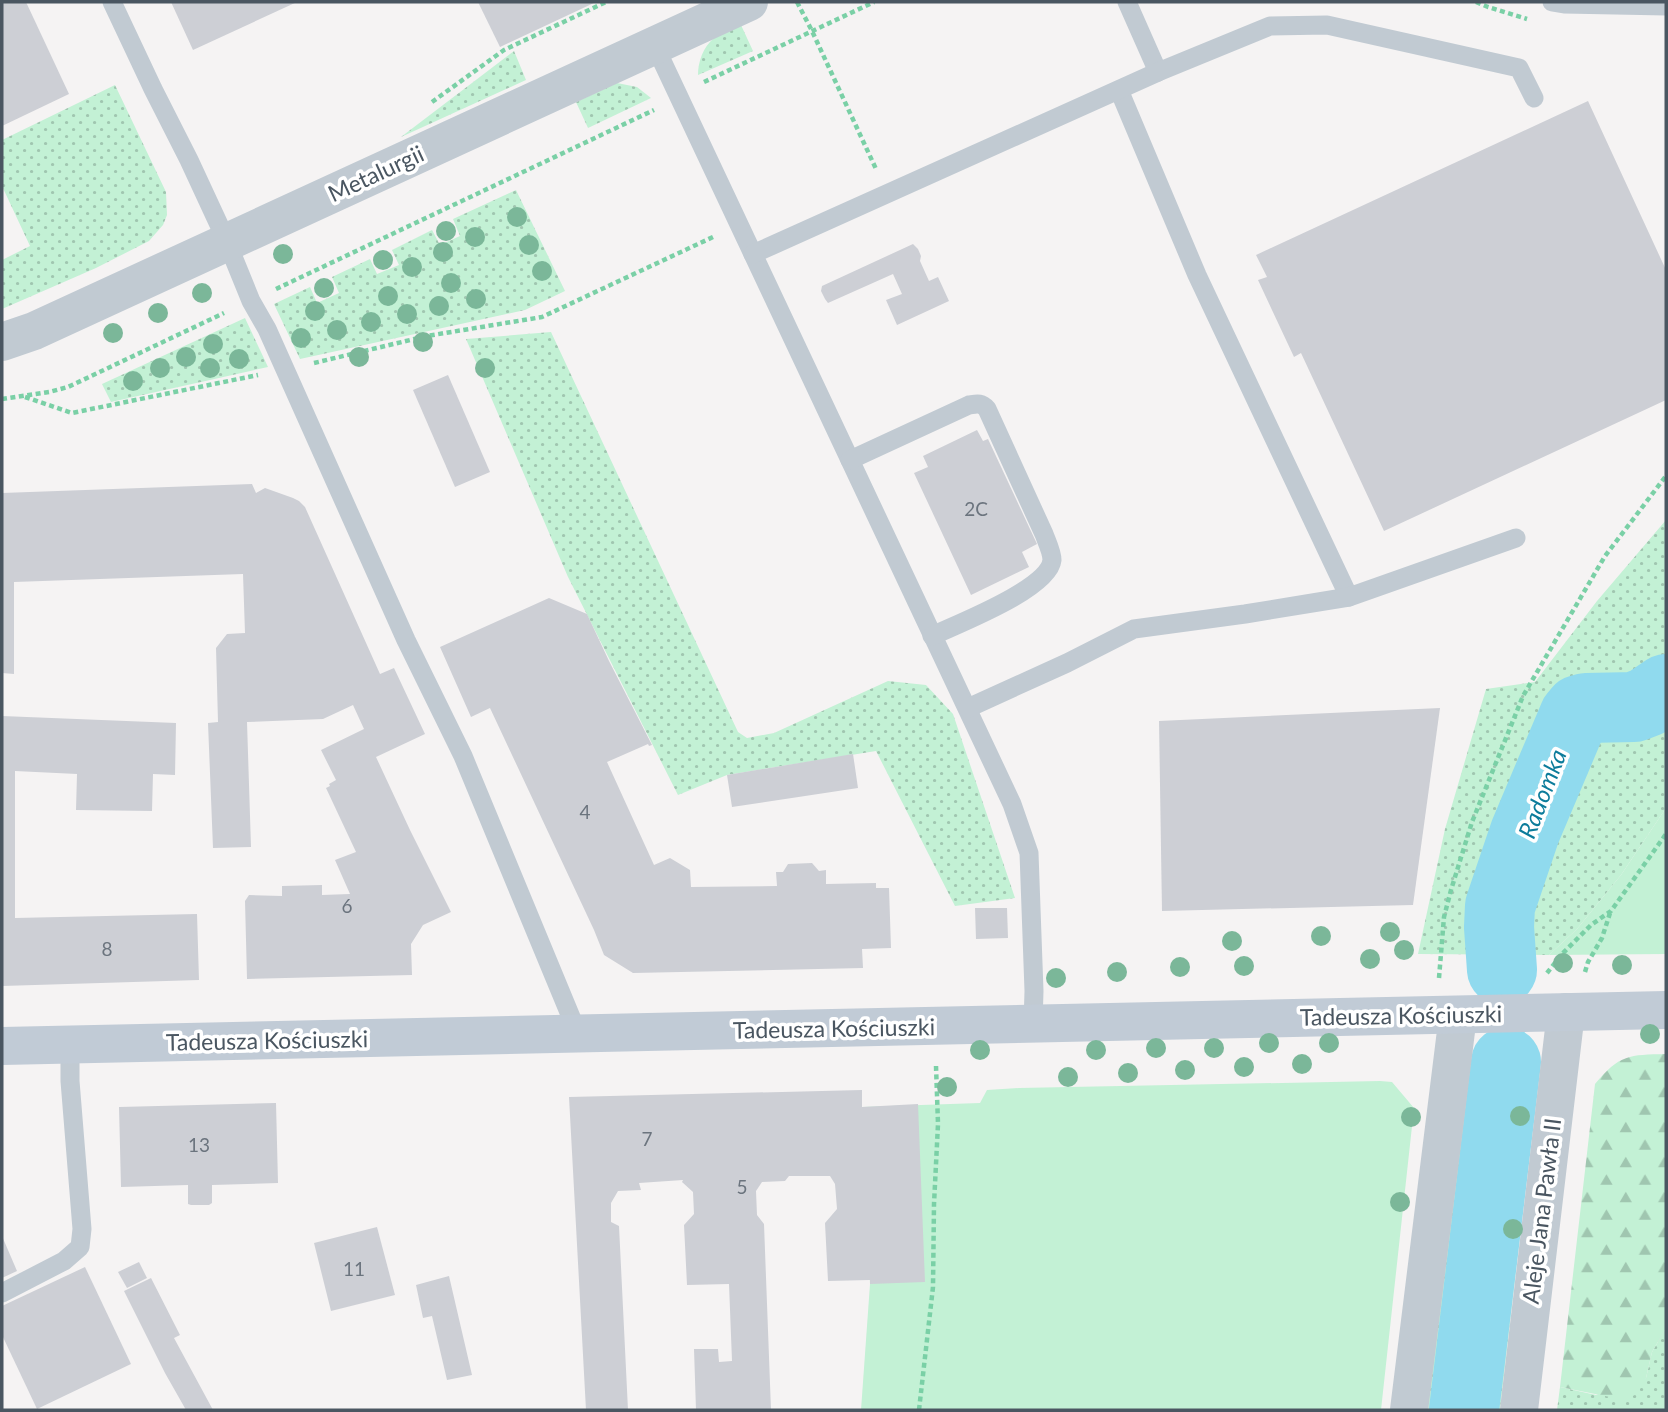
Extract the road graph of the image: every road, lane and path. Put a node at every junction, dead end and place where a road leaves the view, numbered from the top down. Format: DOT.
graph roads {
  1 [pos="112,2"];
  2 [pos="607,2"];
  3 [pos="749,2"];
  4 [pos="797,2"];
  5 [pos="874,2"];
  6 [pos="1127,2"];
  7 [pos="1552,2"];
  8 [pos="1666,6"];
  9 [pos="813,31"];
  10 [pos="655,46"];
  11 [pos="1158,72"];
  12 [pos="1119,90"];
  13 [pos="678,94"];
  14 [pos="1534,98"];
  15 [pos="425,107"];
  16 [pos="887,194"];
  17 [pos="739,225"];
  18 [pos="227,242"];
  19 [pos="753,254"];
  20 [pos="251,301"];
  21 [pos="2,342"];
  22 [pos="284,370"];
  23 [pos="24,396"];
  24 [pos="2,398"];
  25 [pos="850,460"];
  26 [pos="1666,476"];
  27 [pos="1516,538"];
  28 [pos="1349,597"];
  29 [pos="932,636"];
  30 [pos="968,708"];
  31 [pos="1666,834"];
  32 [pos="1611,911"];
  33 [pos="1540,981"];
  34 [pos="1438,982"];
  35 [pos="1575,996"];
  36 [pos="1666,1010"];
  37 [pos="1458,1015"];
  38 [pos="1033,1024"];
  39 [pos="578,1034"];
  40 [pos="69,1045"];
  41 [pos="2,1046"];
  42 [pos="936,1061"];
  43 [pos="2,1293"];
  44 [pos="919,1410"];
  45 [pos="1409,1410"];
  46 [pos="1519,1410"];
  1 -- 18 [label="lane"];
  2 -- 15 [label="path"];
  3 -- 10 [label="street, Metalurgii"];
  4 -- 9 [label="path"];
  5 -- 9 [label="path"];
  6 -- 11 [label="lane"];
  7 -- 8 [label="lane"];
  9 -- 13 [label="path"];
  9 -- 16 [label="path"];
  10 -- 13 [label="lane"];
  10 -- 18 [label="street, Metalurgii"];
  11 -- 12 [label="lane"];
  11 -- 14 [label="lane"];
  12 -- 16 [label="lane"];
  12 -- 28 [label="lane"];
  13 -- 17 [label="lane"];
  13 -- 20 [label="path"];
  16 -- 19 [label="lane"];
  17 -- 19 [label="lane"];
  17 -- 22 [label="path"];
  18 -- 20 [label="lane"];
  18 -- 21 [label="street, Metalurgii"];
  19 -- 25 [label="lane"];
  20 -- 22 [label="lane"];
  20 -- 23 [label="path"];
  22 -- 23 [label="path"];
  22 -- 39 [label="lane"];
  23 -- 24 [label="path"];
  25 -- 29 [label="lane"];
  25 -- 29 [label="lane"];
  26 -- 34 [label="path"];
  27 -- 28 [label="lane"];
  28 -- 30 [label="lane"];
  29 -- 30 [label="lane"];
  30 -- 38 [label="lane"];
  31 -- 32 [label="path"];
  32 -- 33 [label="path"];
  32 -- 35 [label="path"];
  35 -- 36 [label="street, Tadeusza Kościuszki"];
  35 -- 37 [label="street, Tadeusza Kościuszki"];
  35 -- 46 [label="street, Aleje Jana Pawła II"];
  37 -- 38 [label="street, Tadeusza Kościuszki"];
  37 -- 45 [label="street"];
  38 -- 39 [label="street, Tadeusza Kościuszki"];
  39 -- 40 [label="street, Tadeusza Kościuszki"];
  40 -- 41 [label="street, Tadeusza Kościuszki"];
  40 -- 43 [label="lane"];
  42 -- 44 [label="path"];
}
